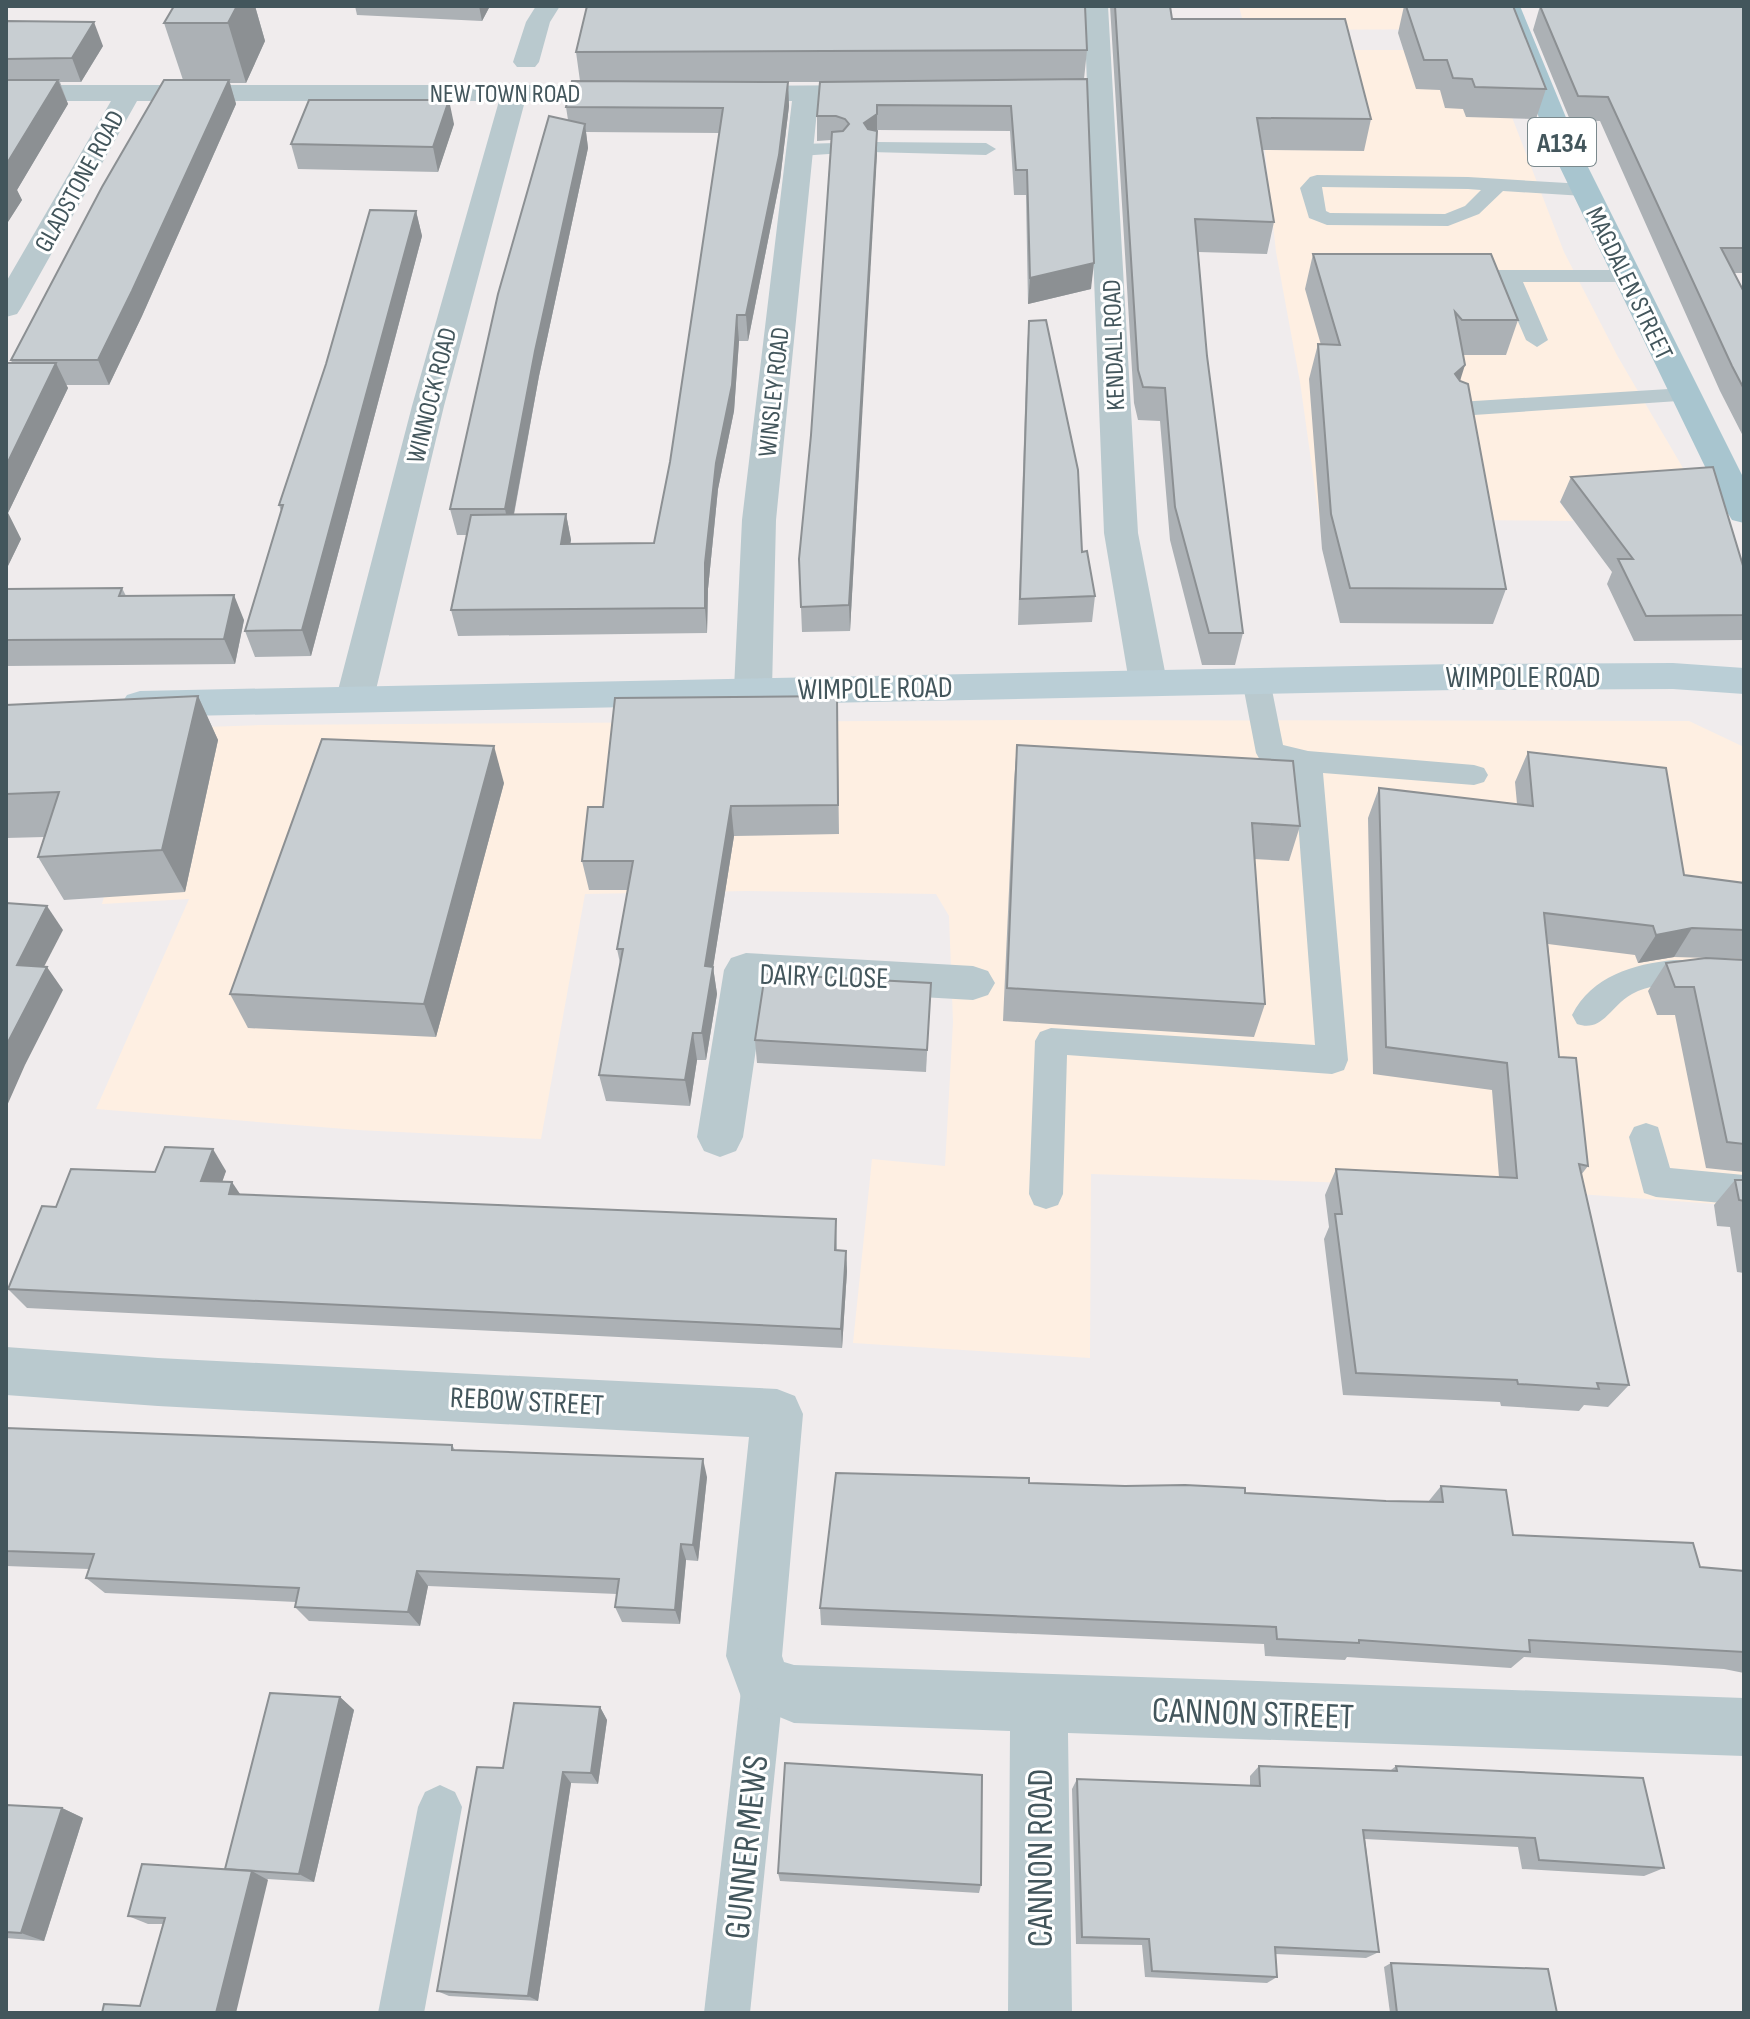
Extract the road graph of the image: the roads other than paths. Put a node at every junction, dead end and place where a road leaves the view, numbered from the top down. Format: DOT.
graph roads {
  1 [pos="548,6"];
  2 [pos="1096,6"];
  3 [pos="1508,6"];
  4 [pos="526,62"];
  5 [pos="1007,92"];
  6 [pos="1100,92"];
  7 [pos="6,93"];
  8 [pos="652,93"];
  9 [pos="898,93"];
  10 [pos="514,94"];
  11 [pos="698,94"];
  12 [pos="127,95"];
  13 [pos="806,95"];
  14 [pos="877,148"];
  15 [pos="836,149"];
  16 [pos="986,149"];
  17 [pos="800,150"];
  18 [pos="1497,186"];
  19 [pos="1584,190"];
  20 [pos="1432,276"];
  21 [pos="1509,276"];
  22 [pos="1625,276"];
  23 [pos="6,308"];
  24 [pos="1537,340"];
  25 [pos="1685,395"];
  26 [pos="1459,409"];
  27 [pos="1744,512"];
  28 [pos="1256,680"];
  29 [pos="1744,681"];
  30 [pos="1148,682"];
  31 [pos="753,689"];
  32 [pos="355,698"];
  33 [pos="108,705"];
  34 [pos="1308,761"];
  35 [pos="1474,775"];
  36 [pos="1744,974"];
  37 [pos="973,983"];
  38 [pos="1588,1015"];
  39 [pos="720,1137"];
  40 [pos="1646,1137"];
  41 [pos="1744,1190"];
  42 [pos="1046,1194"];
  43 [pos="6,1371"];
  44 [pos="763,1682"];
  45 [pos="1039,1704"];
  46 [pos="1744,1727"];
  47 [pos="440,1807"];
  48 [pos="401,2013"];
  49 [pos="727,2013"];
  50 [pos="1040,2013"];
  1 -- 4 [label="street"];
  2 -- 6 [label="street, KENDALL ROAD"];
  3 -- 19 [label="main road, MAGDALEN STREET / A134"];
  5 -- 6 [label="street"];
  6 -- 30 [label="street, KENDALL ROAD"];
  7 -- 12 [label="street, NEW TOWN ROAD"];
  8 -- 10 [label="street, NEW TOWN ROAD"];
  9 -- 13 [label="street"];
  10 -- 12 [label="street, NEW TOWN ROAD"];
  10 -- 32 [label="street, WINNOCK ROAD"];
  11 -- 13 [label="street"];
  12 -- 23 [label="street, GLADSTONE ROAD"];
  13 -- 17 [label="street, WINSLEY ROAD"];
  14 -- 16 [label="lane"];
  15 -- 17 [label="lane"];
  17 -- 31 [label="street, WINSLEY ROAD"];
  18 -- 18 [label="lane"];
  18 -- 19 [label="lane"];
  19 -- 22 [label="main road, MAGDALEN STREET / A134"];
  20 -- 21 [label="lane"];
  21 -- 22 [label="lane"];
  21 -- 24 [label="lane"];
  22 -- 25 [label="main road, MAGDALEN STREET / A134"];
  25 -- 26 [label="lane"];
  25 -- 27 [label="main road, MAGDALEN STREET / A134"];
  28 -- 29 [label="street, WIMPOLE ROAD"];
  28 -- 30 [label="street, WIMPOLE ROAD"];
  28 -- 34 [label="lane"];
  30 -- 31 [label="street, WIMPOLE ROAD"];
  31 -- 32 [label="street, WIMPOLE ROAD"];
  32 -- 33 [label="street, WIMPOLE ROAD"];
  34 -- 35 [label="lane"];
  34 -- 42 [label="lane"];
  36 -- 38 [label="lane"];
  37 -- 39 [label="street, DAIRY CLOSE"];
  40 -- 41 [label="lane"];
  43 -- 44 [label="street, REBOW STREET"];
  44 -- 45 [label="street, CANNON STREET"];
  44 -- 49 [label="lane, GUNNER MEWS"];
  45 -- 46 [label="street, CANNON STREET"];
  45 -- 50 [label="street, CANNON ROAD"];
  47 -- 48 [label="lane"];
}
